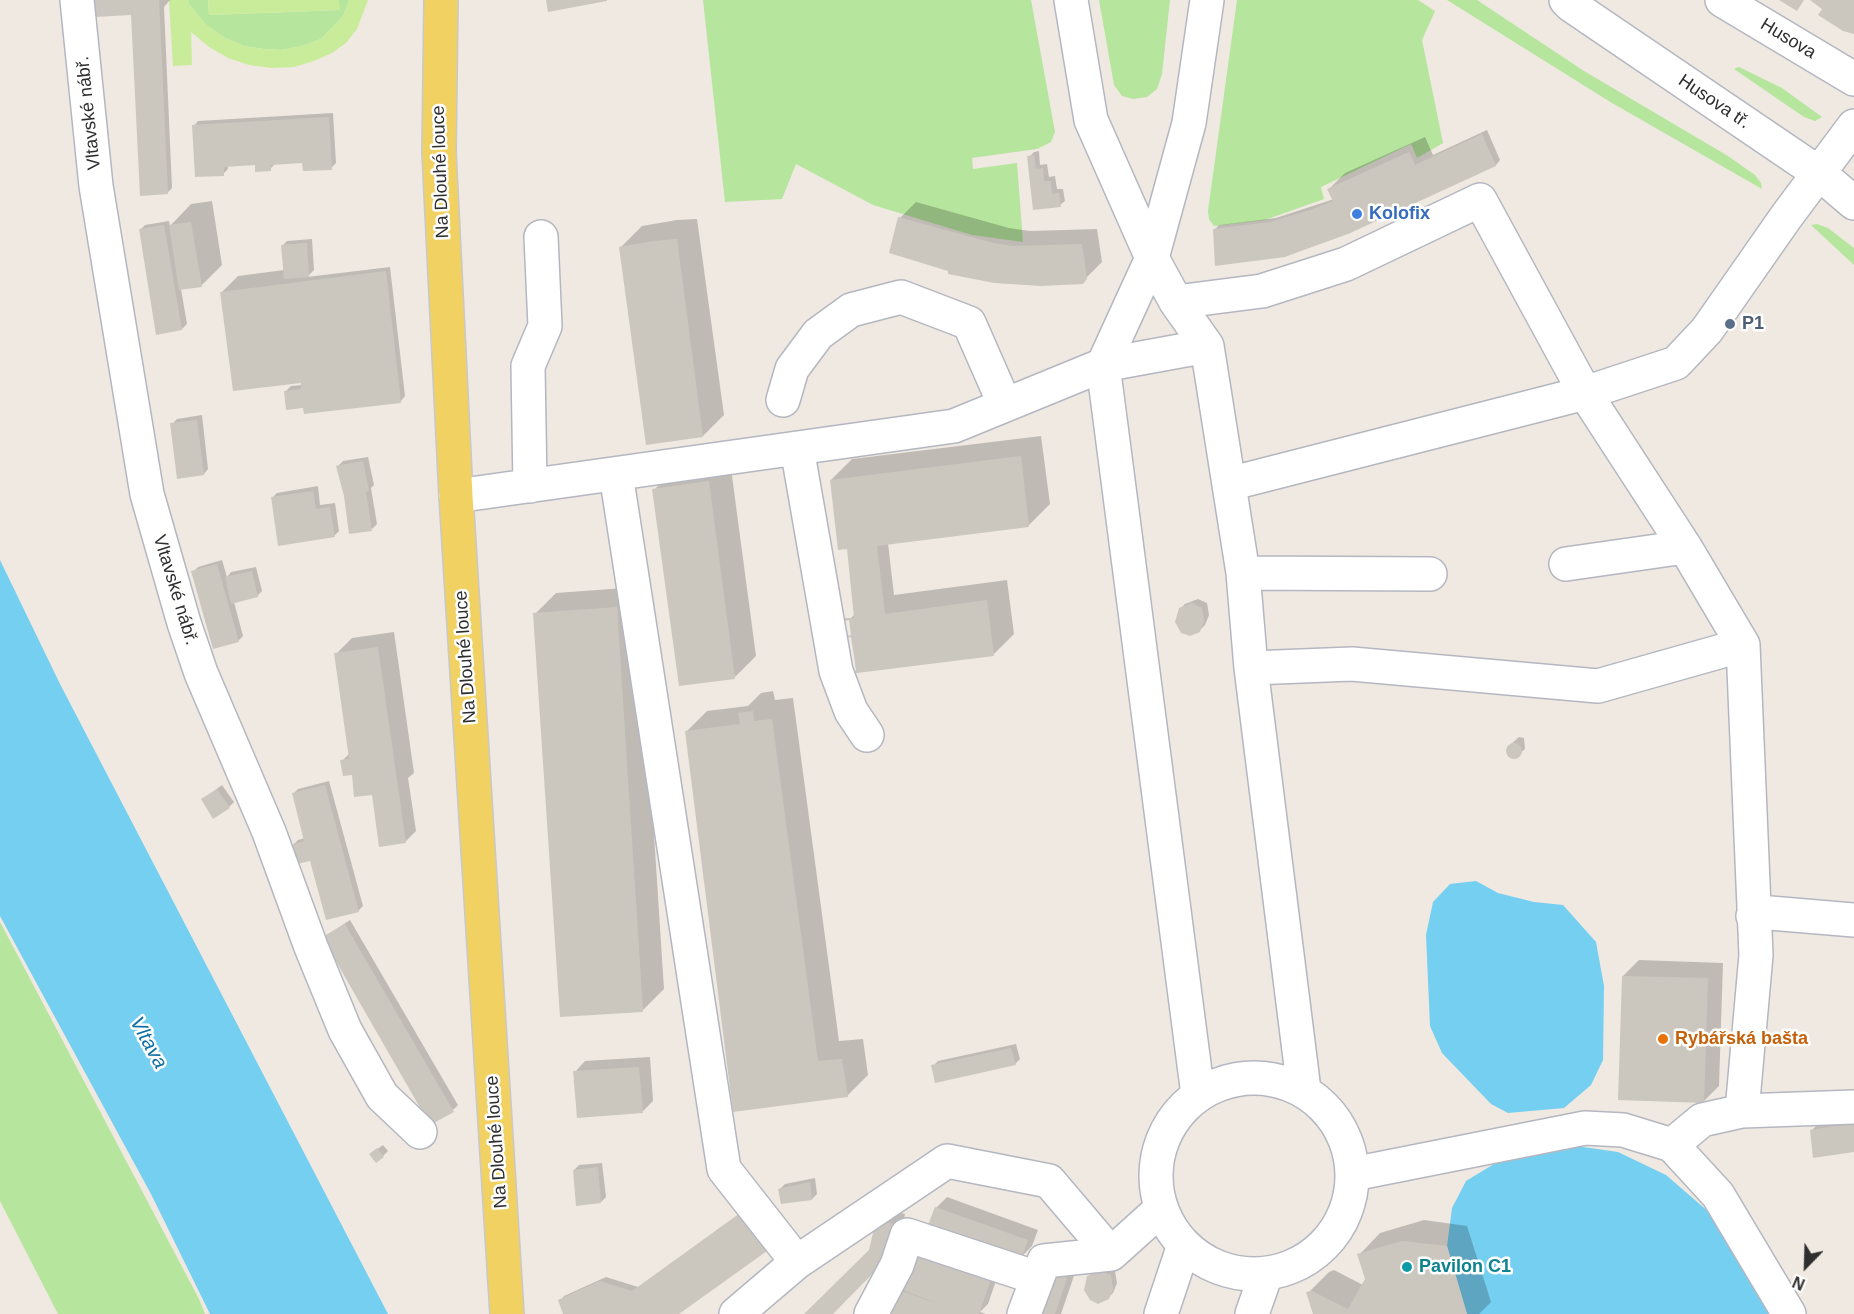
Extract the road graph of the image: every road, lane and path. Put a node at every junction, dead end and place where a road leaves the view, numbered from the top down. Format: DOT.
graph roads {
  1 [pos="77,0"];
  2 [pos="441,0"];
  3 [pos="1071,0"];
  4 [pos="1207,0"];
  5 [pos="1722,0"];
  6 [pos="1562,2"];
  7 [pos="1854,80"];
  8 [pos="1854,126"];
  9 [pos="1820,174"];
  10 [pos="1854,203"];
  11 [pos="541,237"];
  12 [pos="1152,258"];
  13 [pos="1176,302"];
  14 [pos="1207,346"];
  15 [pos="1103,365"];
  16 [pos="1585,393"];
  17 [pos="783,400"];
  18 [pos="1005,405"];
  19 [pos="797,448"];
  20 [pos="616,474"];
  21 [pos="1228,484"];
  22 [pos="530,486"];
  23 [pos="456,496"];
  24 [pos="1685,547"];
  25 [pos="1566,564"];
  26 [pos="1243,573"];
  27 [pos="1430,574"];
  28 [pos="1743,645"];
  29 [pos="1251,668"];
  30 [pos="867,735"];
  31 [pos="1753,916"];
  32 [pos="1854,920"];
  33 [pos="1304,1090"];
  34 [pos="1198,1095"];
  35 [pos="1854,1107"];
  36 [pos="1742,1112"];
  37 [pos="420,1132"];
  38 [pos="1672,1146"];
  39 [pos="1353,1174"];
  40 [pos="1161,1209"];
  41 [pos="1184,1245"];
  42 [pos="1111,1254"];
  43 [pos="797,1262"];
  44 [pos="1266,1274"];
  45 [pos="1037,1278"];
  46 [pos="507,1314"];
  47 [pos="736,1314"];
  48 [pos="871,1314"];
  49 [pos="1024,1314"];
  50 [pos="1161,1314"];
  51 [pos="1252,1314"];
  52 [pos="1789,1314"];
  1 -- 37 [label="street, Vltavské nábř."];
  2 -- 23 [label="main road, Na Dlouhé louce"];
  3 -- 12 [label="street"];
  4 -- 12 [label="street"];
  5 -- 7 [label="street, Husova"];
  6 -- 9 [label="street, Husova tř."];
  8 -- 9 [label="street"];
  9 -- 10 [label="street, Husova tř."];
  9 -- 16 [label="street"];
  11 -- 22 [label="street"];
  12 -- 13 [label="street"];
  12 -- 15 [label="street"];
  13 -- 14 [label="street"];
  13 -- 16 [label="street"];
  14 -- 15 [label="street"];
  14 -- 21 [label="street"];
  15 -- 18 [label="street"];
  15 -- 34 [label="street"];
  16 -- 21 [label="street"];
  16 -- 24 [label="street"];
  17 -- 18 [label="street"];
  18 -- 19 [label="street"];
  19 -- 20 [label="street"];
  19 -- 30 [label="street"];
  20 -- 22 [label="street"];
  20 -- 43 [label="street"];
  21 -- 26 [label="street"];
  22 -- 23 [label="street"];
  23 -- 46 [label="main road, Na Dlouhé louce"];
  24 -- 25 [label="street"];
  24 -- 28 [label="street"];
  26 -- 27 [label="street"];
  26 -- 29 [label="street"];
  28 -- 29 [label="street"];
  28 -- 31 [label="street"];
  29 -- 33 [label="street"];
  31 -- 32 [label="street"];
  31 -- 36 [label="street"];
  33 -- 34 [label="street"];
  33 -- 39 [label="street"];
  34 -- 40 [label="street"];
  35 -- 36 [label="street"];
  36 -- 38 [label="street"];
  38 -- 39 [label="street"];
  38 -- 52 [label="street"];
  39 -- 44 [label="street"];
  40 -- 41 [label="street"];
  40 -- 42 [label="street"];
  41 -- 44 [label="street"];
  41 -- 50 [label="street"];
  42 -- 43 [label="street"];
  42 -- 45 [label="street"];
  43 -- 47 [label="street"];
  44 -- 51 [label="street"];
  45 -- 48 [label="street"];
  45 -- 49 [label="street"];
}
